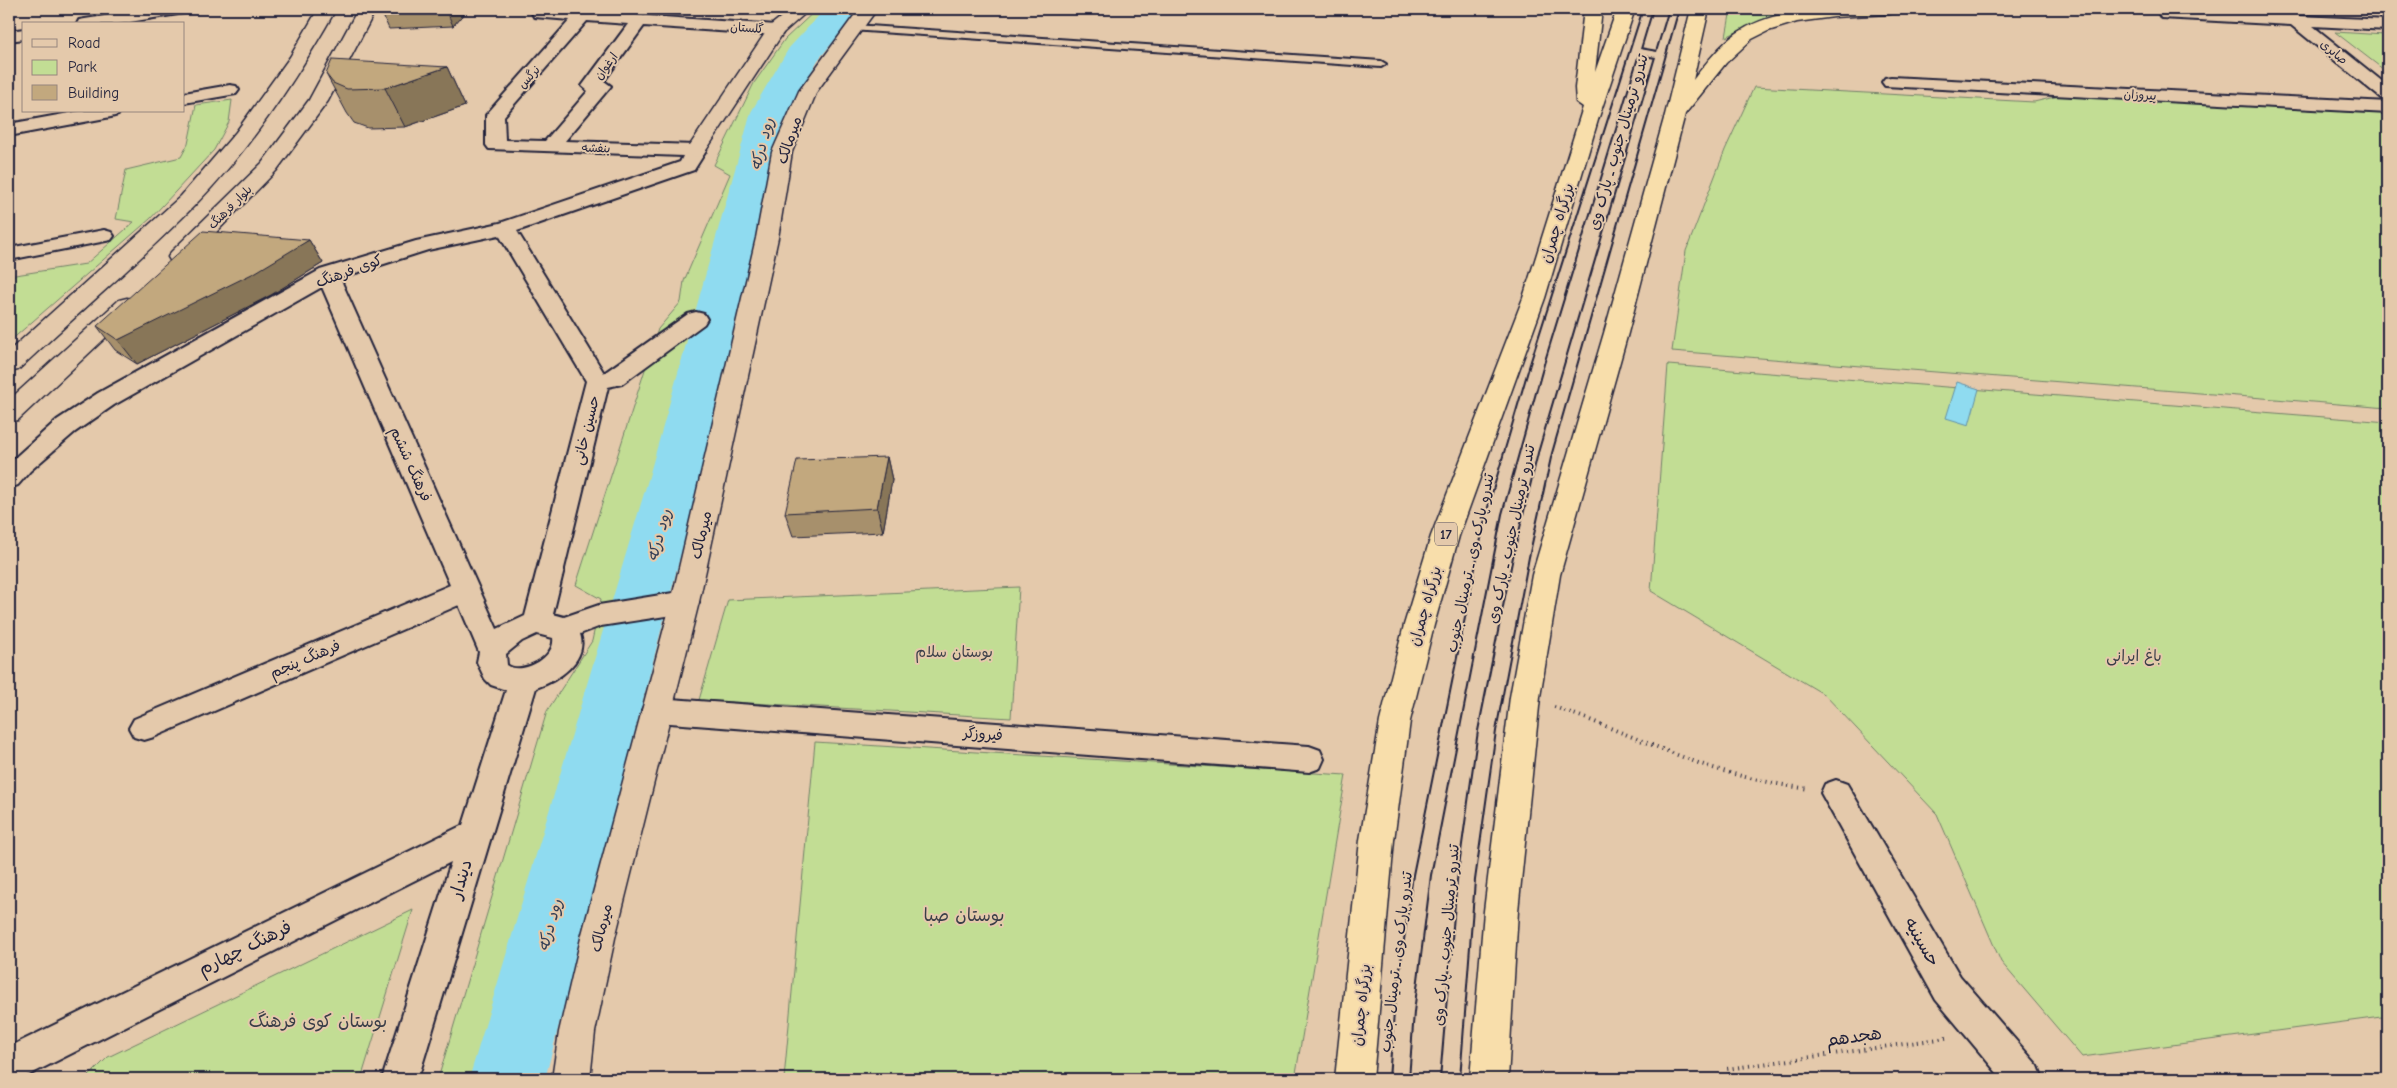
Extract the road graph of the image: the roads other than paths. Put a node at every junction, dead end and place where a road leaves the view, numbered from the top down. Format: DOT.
graph roads {
  1 [pos="178,9"];
  2 [pos="327,9"];
  3 [pos="367,9"];
  4 [pos="801,9"];
  5 [pos="1593,9"];
  6 [pos="1626,9"];
  7 [pos="1648,9"];
  8 [pos="1674,9"];
  9 [pos="1700,9"];
  10 [pos="1889,9"];
  11 [pos="2280,9"];
  12 [pos="540,13"];
  13 [pos="2167,14"];
  14 [pos="583,16"];
  15 [pos="639,16"];
  16 [pos="861,18"];
  17 [pos="2294,20"];
  18 [pos="97,22"];
  19 [pos="2388,25"];
  20 [pos="776,30"];
  21 [pos="22,34"];
  22 [pos="9,36"];
  23 [pos="1635,50"];
  24 [pos="1661,55"];
  25 [pos="1381,64"];
  26 [pos="1891,82"];
  27 [pos="230,90"];
  28 [pos="2388,95"];
  29 [pos="185,98"];
  30 [pos="2388,108"];
  31 [pos="106,112"];
  32 [pos="1675,115"];
  33 [pos="1588,120"];
  34 [pos="9,130"];
  35 [pos="496,145"];
  36 [pos="550,147"];
  37 [pos="696,152"];
  38 [pos="504,228"];
  39 [pos="104,236"];
  40 [pos="9,254"];
  41 [pos="167,268"];
  42 [pos="328,275"];
  43 [pos="138,294"];
  44 [pos="696,319"];
  45 [pos="9,364"];
  46 [pos="598,381"];
  47 [pos="9,414"];
  48 [pos="9,479"];
  49 [pos="466,590"];
  50 [pos="686,602"];
  51 [pos="550,626"];
  52 [pos="494,652"];
  53 [pos="524,680"];
  54 [pos="657,710"];
  55 [pos="144,728"];
  56 [pos="1309,759"];
  57 [pos="1836,793"];
  58 [pos="474,835"];
  59 [pos="19,1064"];
  60 [pos="400,1079"];
  61 [pos="571,1079"];
  62 [pos="1354,1079"];
  63 [pos="1398,1079"];
  64 [pos="1450,1079"];
  65 [pos="1489,1079"];
  66 [pos="2025,1079"];
  1 -- 18 [label="street"];
  2 -- 45 [label="street"];
  3 -- 41 [label="street, بلوار فرهنگ"];
  4 -- 20 [label="street"];
  5 -- 33 [label="highway"];
  6 -- 33 [label="highway, بزرگراه چمران / 17"];
  7 -- 23 [label="lane, تندرو پارک وی ـ ترمینال جنوب"];
  8 -- 24 [label="lane, تندرو ترمینال جنوب ـ پارک وی"];
  9 -- 32 [label="highway"];
  10 -- 32 [label="highway"];
  11 -- 17 [label="street, صابری"];
  12 -- 14 [label="street, گلستان"];
  13 -- 17 [label="street"];
  14 -- 15 [label="street, گلستان"];
  14 -- 35 [label="street, نرگس"];
  15 -- 20 [label="street, گلستان"];
  15 -- 36 [label="street, ارغوان"];
  16 -- 25 [label="lane"];
  16 -- 50 [label="street, میرمالک"];
  17 -- 19 [label="street"];
  17 -- 28 [label="street, صابری"];
  20 -- 37 [label="street"];
  21 -- 22 [label="street"];
  23 -- 24 [label="lane"];
  23 -- 63 [label="lane, تندرو پارک وی ـ ترمینال جنوب"];
  24 -- 64 [label="lane, تندرو ترمینال جنوب ـ پارک وی"];
  26 -- 30 [label="street, پیروزان"];
  27 -- 29 [label="street"];
  31 -- 34 [label="street"];
  32 -- 65 [label="highway"];
  33 -- 62 [label="highway, بزرگراه چمران / 17"];
  35 -- 36 [label="street, بنفشه"];
  36 -- 37 [label="street, بنفشه"];
  37 -- 38 [label="street, کوی فرهنگ"];
  38 -- 42 [label="street, کوی فرهنگ"];
  38 -- 46 [label="street, حسین خانی"];
  39 -- 40 [label="street"];
  42 -- 48 [label="street, کوی فرهنگ"];
  42 -- 49 [label="street, فرهنگ ششم"];
  43 -- 47 [label="street"];
  44 -- 46 [label="street"];
  46 -- 51 [label="street, حسین خانی"];
  49 -- 52 [label="street, فرهنگ ششم"];
  49 -- 55 [label="street, فرهنگ پنجم"];
  50 -- 51 [label="street"];
  50 -- 54 [label="street, میرمالک"];
  51 -- 52 [label="street"];
  51 -- 53 [label="street"];
  52 -- 53 [label="street"];
  53 -- 58 [label="street, دیندار"];
  54 -- 56 [label="street, فیروزگر"];
  54 -- 61 [label="street, میرمالک"];
  57 -- 66 [label="street, حسینیه"];
  58 -- 59 [label="street, فرهنگ چهارم"];
  58 -- 60 [label="street, دیندار"];
}
